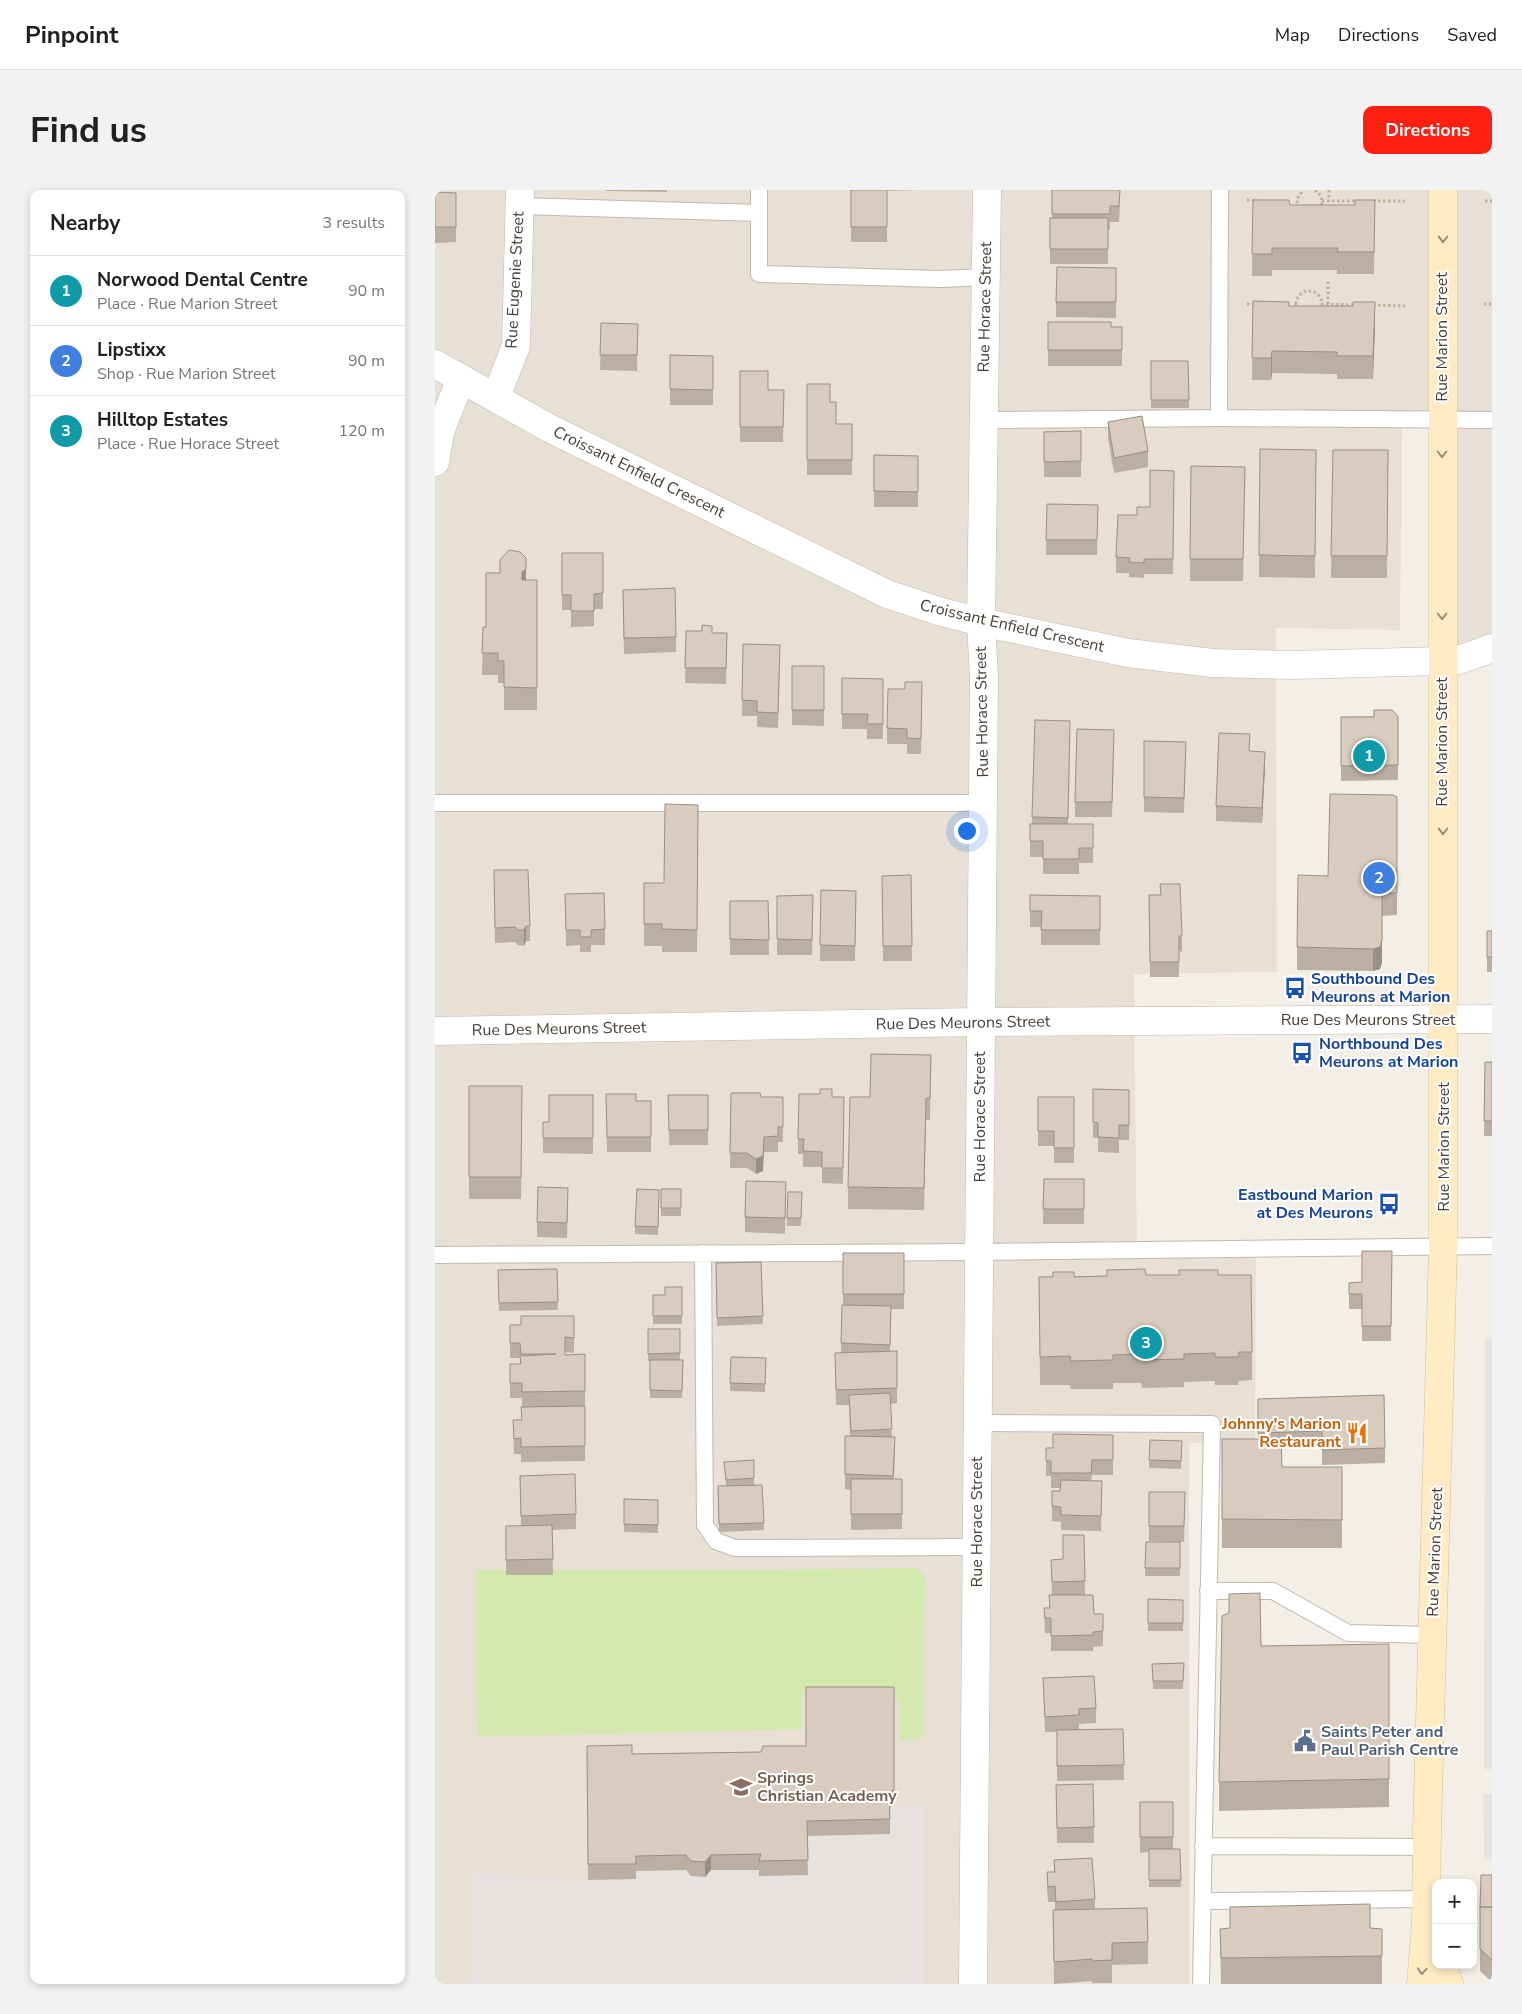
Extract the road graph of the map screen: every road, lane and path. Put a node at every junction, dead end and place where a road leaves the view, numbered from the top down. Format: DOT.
graph roads {
  1 [pos="759,190"];
  2 [pos="987,190"];
  3 [pos="1220,190"];
  4 [pos="1303,190"];
  5 [pos="1315,190"];
  6 [pos="1329,190"];
  7 [pos="1443,190"];
  8 [pos="519,198"];
  9 [pos="1247,200"];
  10 [pos="1264,201"];
  11 [pos="1290,201"];
  12 [pos="1297,201"];
  13 [pos="1329,201"];
  14 [pos="1405,201"];
  15 [pos="1485,201"];
  16 [pos="1492,201"];
  17 [pos="1322,202"];
  18 [pos="1301,211"];
  19 [pos="1316,212"];
  20 [pos="759,213"];
  21 [pos="985,277"];
  22 [pos="1328,282"];
  23 [pos="1247,304"];
  24 [pos="1264,304"];
  25 [pos="1289,304"];
  26 [pos="1296,304"];
  27 [pos="1321,304"];
  28 [pos="1328,304"];
  29 [pos="1484,304"];
  30 [pos="1492,304"];
  31 [pos="1357,305"];
  32 [pos="1366,305"];
  33 [pos="1405,306"];
  34 [pos="435,364"];
  35 [pos="461,378"];
  36 [pos="496,397"];
  37 [pos="1219,418"];
  38 [pos="984,420"];
  39 [pos="1442,420"];
  40 [pos="1492,420"];
  41 [pos="435,462"];
  42 [pos="981,622"];
  43 [pos="1492,648"];
  44 [pos="1442,661"];
  45 [pos="435,803"];
  46 [pos="983,803"];
  47 [pos="1492,1019"];
  48 [pos="1444,1020"];
  49 [pos="980,1022"];
  50 [pos="435,1031"];
  51 [pos="1492,1246"];
  52 [pos="1443,1247"];
  53 [pos="979,1252"];
  54 [pos="703,1253"];
  55 [pos="435,1254"];
  56 [pos="977,1423"];
  57 [pos="976,1546"];
  58 [pos="1209,1592"];
  59 [pos="1432,1635"];
  60 [pos="1203,1846"];
  61 [pos="1427,1846"];
  62 [pos="1203,1901"];
  63 [pos="1426,1910"];
  64 [pos="1432,1933"];
  65 [pos="1443,1969"];
  66 [pos="973,1984"];
  67 [pos="1201,1984"];
  68 [pos="1421,1984"];
  69 [pos="1449,1984"];
  1 -- 20 [label="lane"];
  2 -- 21 [label="street, Rue Horace Street"];
  3 -- 37 [label="lane"];
  4 -- 12 [label="path"];
  5 -- 17 [label="path"];
  6 -- 13 [label="path"];
  7 -- 39 [label="main road, Rue Marion Street, one-way"];
  8 -- 20 [label="lane"];
  8 -- 36 [label="street, Rue Eugenie Street"];
  9 -- 10 [label="path"];
  11 -- 12 [label="path"];
  12 -- 18 [label="path"];
  13 -- 14 [label="path"];
  13 -- 17 [label="path"];
  15 -- 16 [label="path"];
  17 -- 19 [label="path"];
  20 -- 21 [label="lane"];
  21 -- 38 [label="street, Rue Horace Street"];
  22 -- 28 [label="path"];
  23 -- 24 [label="path"];
  25 -- 26 [label="path"];
  26 -- 27 [label="path"];
  26 -- 27 [label="path"];
  27 -- 28 [label="path"];
  28 -- 31 [label="path"];
  29 -- 30 [label="path"];
  32 -- 33 [label="path"];
  34 -- 35 [label="street, Croissant Enfield Crescent"];
  35 -- 36 [label="street, Croissant Enfield Crescent"];
  35 -- 41 [label="street"];
  36 -- 42 [label="street, Croissant Enfield Crescent"];
  37 -- 38 [label="lane"];
  37 -- 39 [label="lane"];
  38 -- 42 [label="street, Rue Horace Street"];
  39 -- 40 [label="lane"];
  39 -- 44 [label="main road, Rue Marion Street, one-way"];
  42 -- 44 [label="street, Croissant Enfield Crescent"];
  42 -- 46 [label="street, Rue Horace Street"];
  43 -- 44 [label="street, Croissant Enfield Crescent"];
  44 -- 48 [label="main road, Rue Marion Street, one-way"];
  45 -- 46 [label="lane"];
  46 -- 49 [label="street, Rue Horace Street"];
  47 -- 48 [label="street, Rue Des Meurons Street"];
  48 -- 49 [label="street, Rue Des Meurons Street"];
  48 -- 52 [label="main road, Rue Marion Street"];
  49 -- 50 [label="street, Rue Des Meurons Street"];
  49 -- 53 [label="street, Rue Horace Street"];
  51 -- 52 [label="lane"];
  52 -- 53 [label="lane"];
  52 -- 59 [label="main road, Rue Marion Street"];
  53 -- 54 [label="lane"];
  53 -- 56 [label="street, Rue Horace Street"];
  54 -- 55 [label="lane"];
  54 -- 57 [label="lane"];
  56 -- 57 [label="street, Rue Horace Street"];
  56 -- 58 [label="lane"];
  57 -- 66 [label="street, Rue Horace Street"];
  58 -- 59 [label="lane"];
  58 -- 60 [label="lane"];
  59 -- 61 [label="main road, Rue Marion Street"];
  60 -- 61 [label="lane"];
  60 -- 62 [label="lane"];
  61 -- 63 [label="main road, Rue Marion Street"];
  62 -- 63 [label="lane"];
  62 -- 67 [label="lane"];
  63 -- 64 [label="main road"];
  63 -- 68 [label="main road, Rue Marion Street, one-way"];
  65 -- 69 [label="main road"];
}
